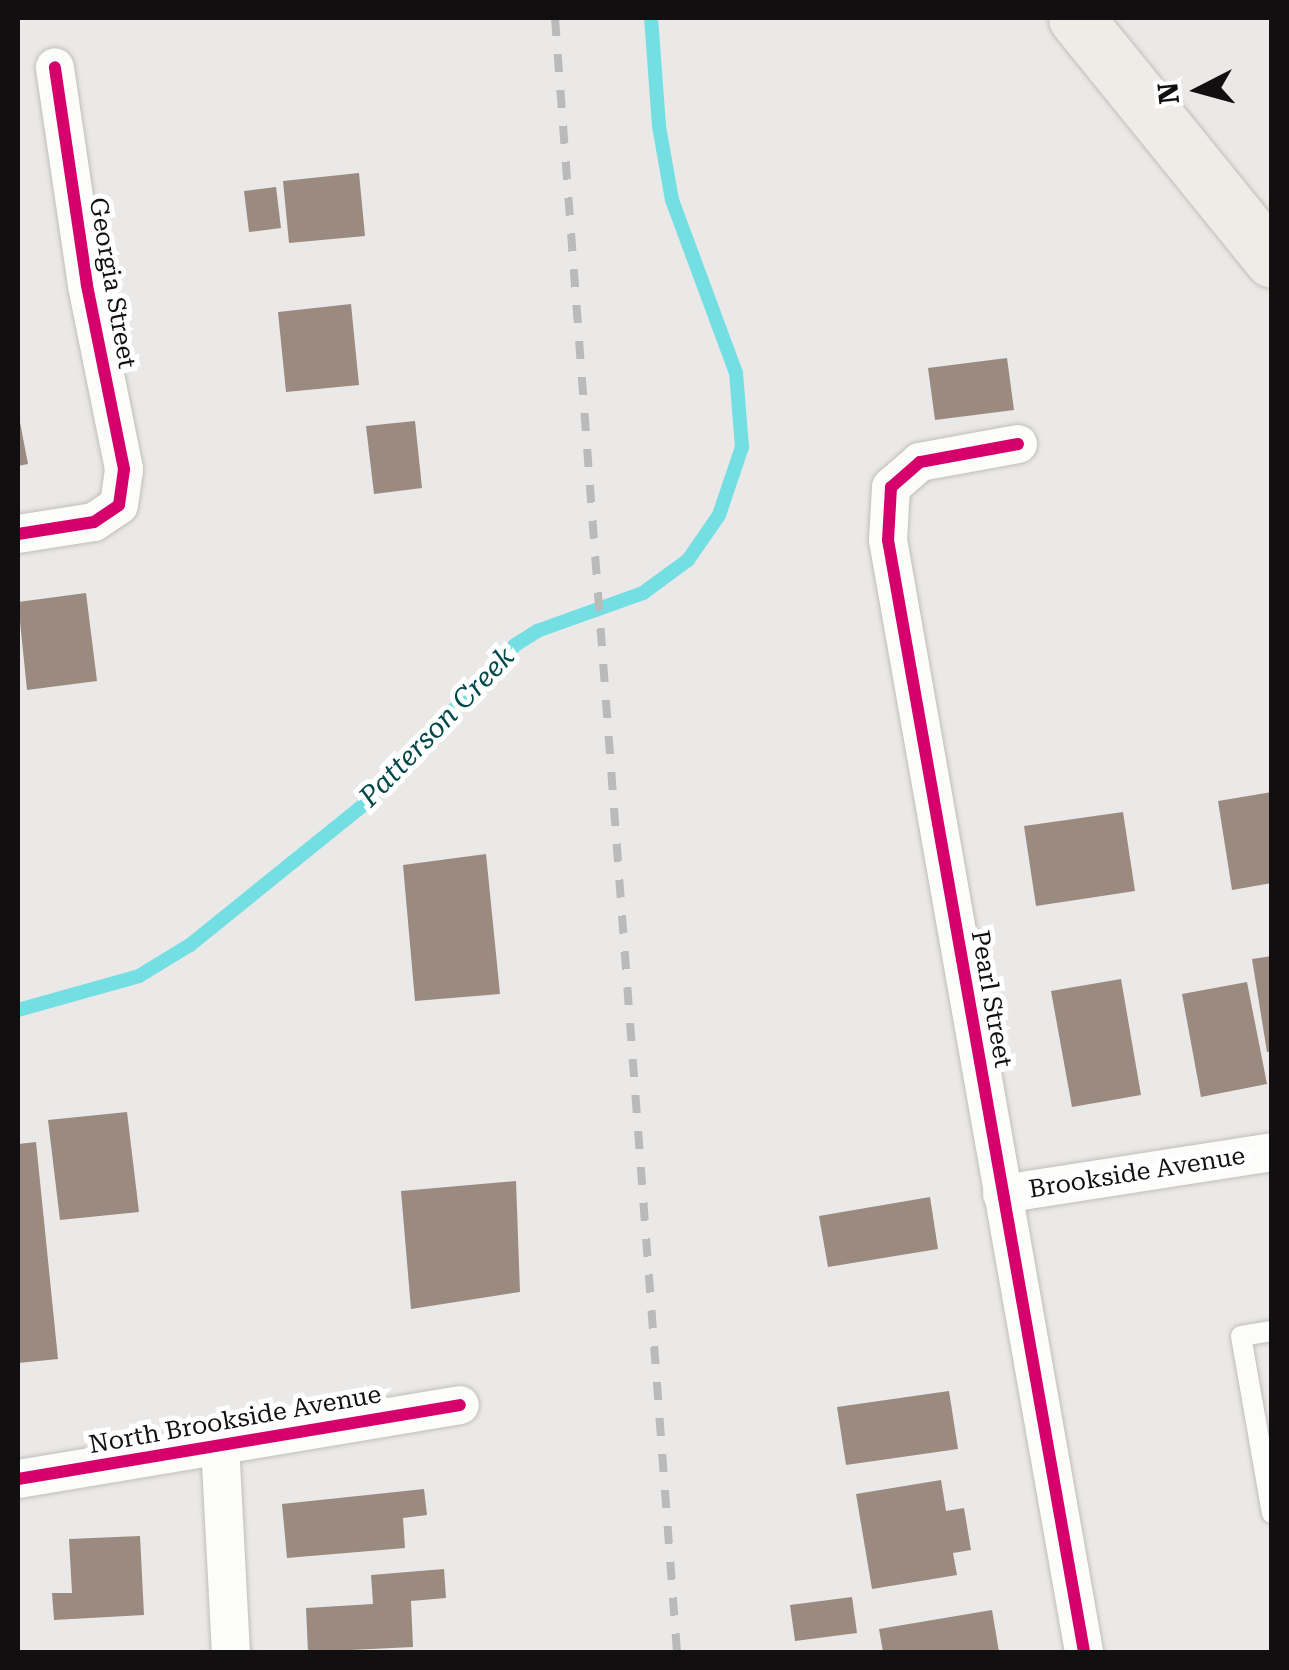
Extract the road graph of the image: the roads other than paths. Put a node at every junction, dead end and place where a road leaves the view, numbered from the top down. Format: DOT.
graph roads {
  1 [pos="1076,18"];
  2 [pos="56,67"];
  3 [pos="1272,260"];
  4 [pos="1018,444"];
  5 [pos="18,534"];
  6 [pos="1272,1152"];
  7 [pos="1002,1194"];
  8 [pos="1272,1331"];
  9 [pos="460,1405"];
  10 [pos="220,1444"];
  11 [pos="18,1480"];
  12 [pos="1272,1513"];
  13 [pos="232,1652"];
  14 [pos="1084,1652"];
  1 -- 3 [label="main road"];
  2 -- 5 [label="street, Georgia Street"];
  4 -- 7 [label="street, Pearl Street"];
  6 -- 7 [label="street, Brookside Avenue"];
  7 -- 14 [label="street, Pearl Street"];
  8 -- 12 [label="lane"];
  9 -- 10 [label="street, North Brookside Avenue"];
  10 -- 11 [label="street, North Brookside Avenue"];
  10 -- 13 [label="street"];
}
